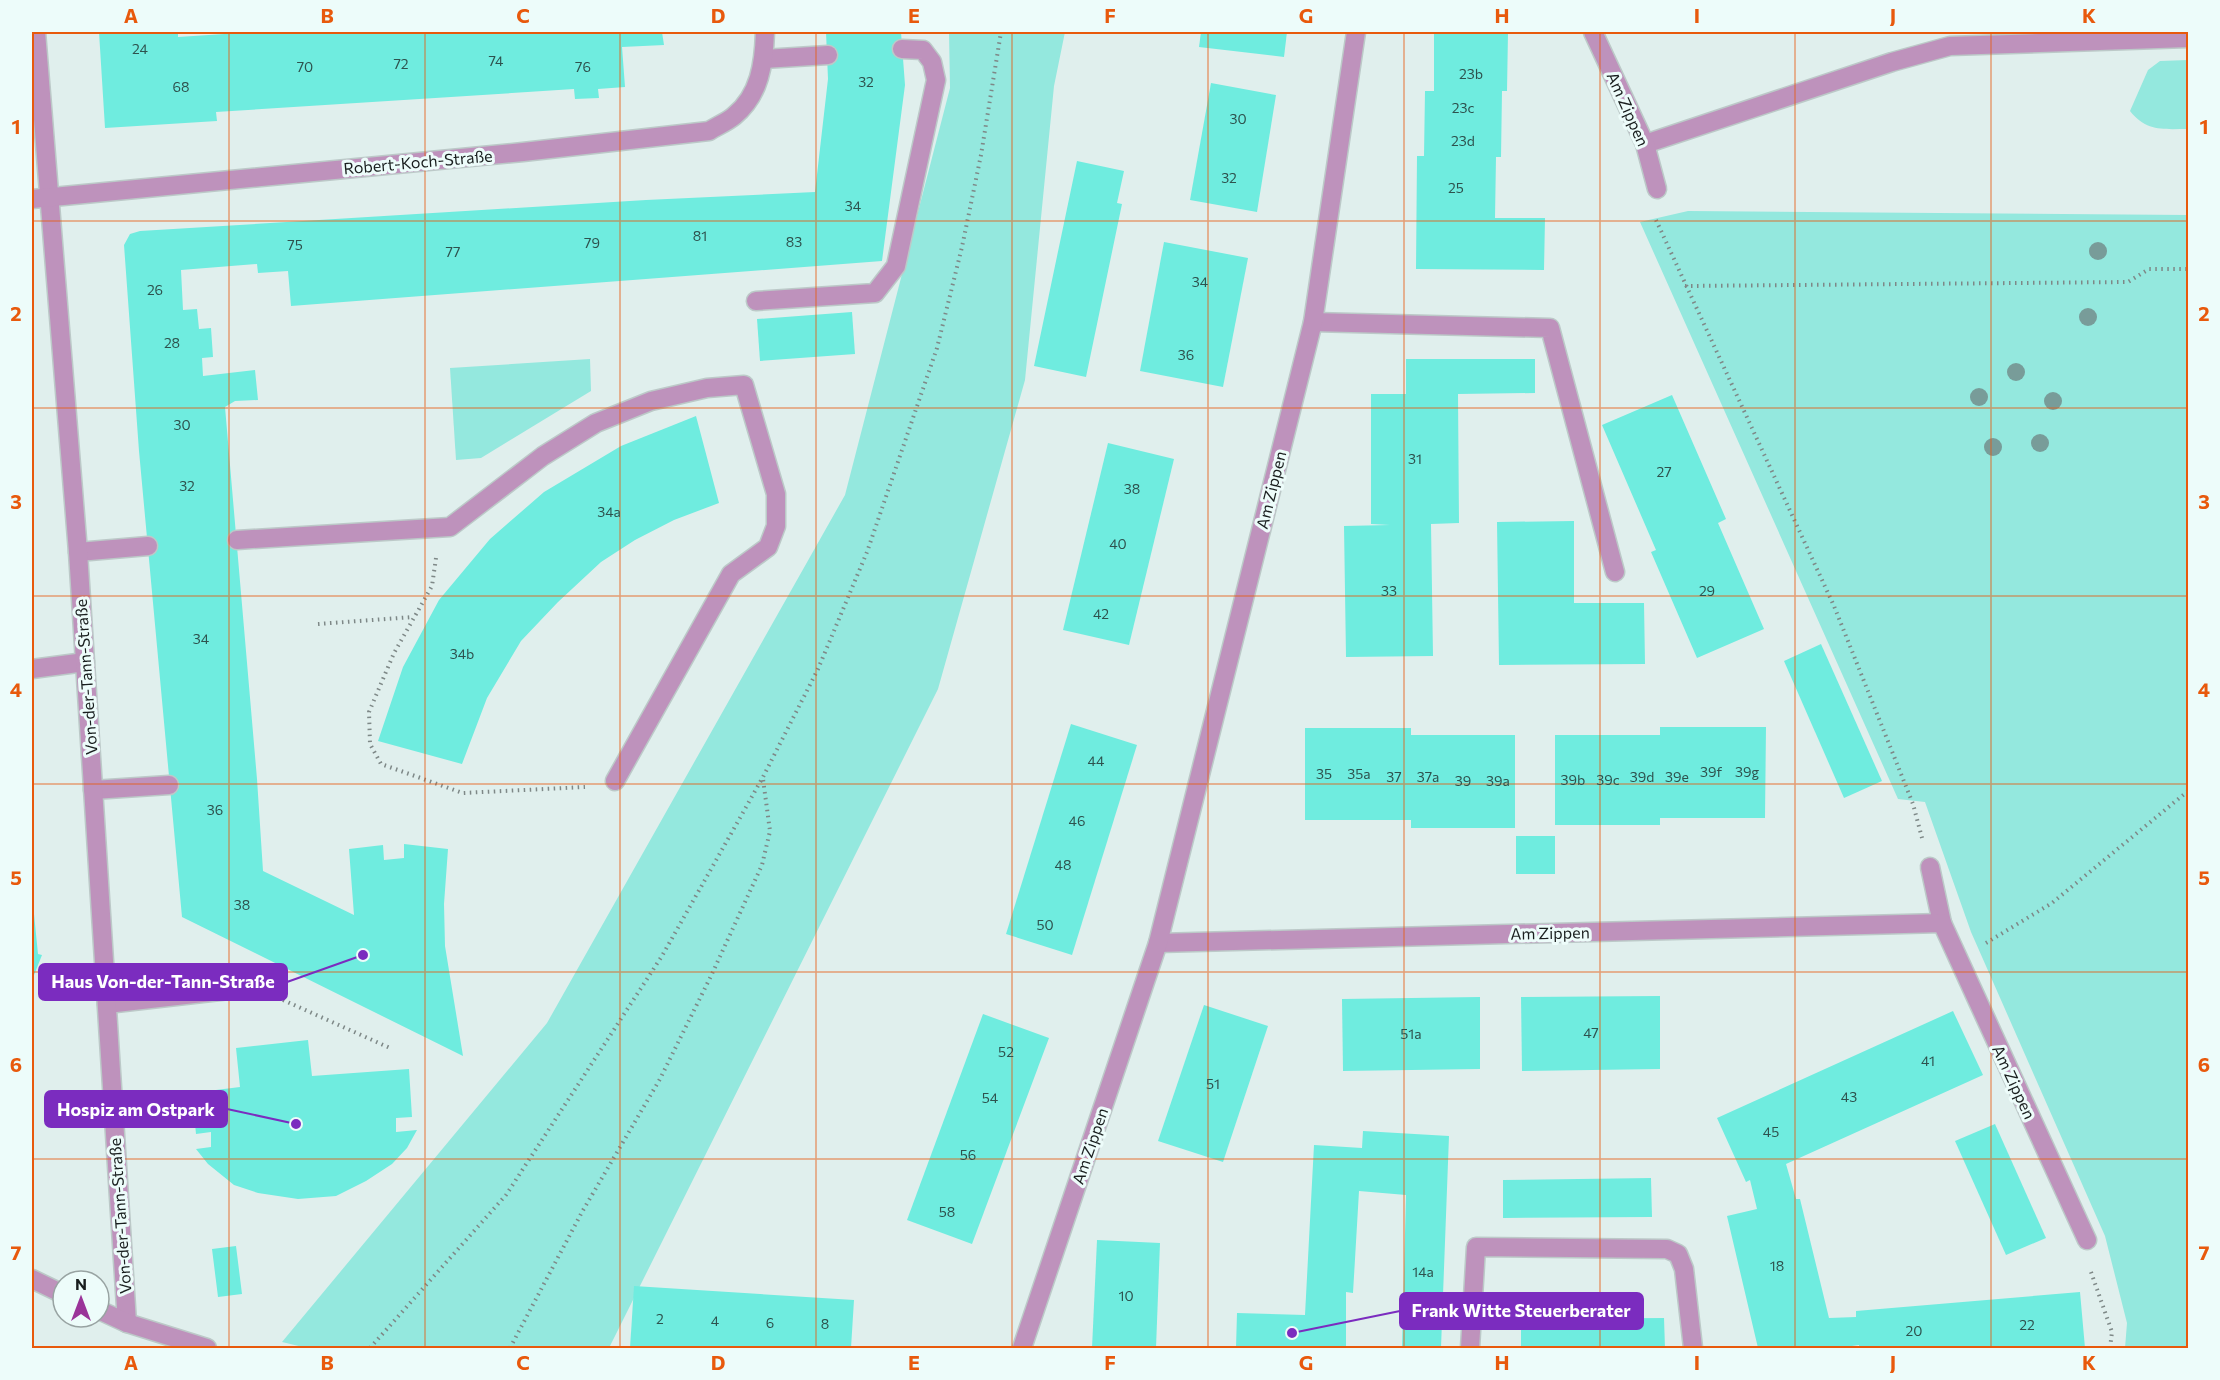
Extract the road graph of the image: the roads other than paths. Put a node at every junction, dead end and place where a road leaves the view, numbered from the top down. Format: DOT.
graph roads {
  1 [pos="36,32"];
  2 [pos="765,32"];
  3 [pos="1356,32"];
  4 [pos="1593,32"];
  5 [pos="2188,38"];
  6 [pos="902,49"];
  7 [pos="828,55"];
  8 [pos="764,59"];
  9 [pos="1645,144"];
  10 [pos="1657,189"];
  11 [pos="40,198"];
  12 [pos="756,301"];
  13 [pos="1313,322"];
  14 [pos="237,540"];
  15 [pos="148,546"];
  16 [pos="78,552"];
  17 [pos="1615,572"];
  18 [pos="85,662"];
  19 [pos="32,669"];
  20 [pos="615,781"];
  21 [pos="169,785"];
  22 [pos="93,790"];
  23 [pos="1930,867"];
  24 [pos="1942,923"];
  25 [pos="1158,943"];
  26 [pos="255,987"];
  27 [pos="107,1004"];
  28 [pos="2087,1240"];
  29 [pos="32,1279"];
  30 [pos="51,1288"];
  31 [pos="111,1316"];
  32 [pos="127,1323"];
  33 [pos="207,1348"];
  34 [pos="1022,1348"];
  35 [pos="1470,1348"];
  36 [pos="1693,1348"];
  1 -- 11 [label="street, Von-der-Tann-Straße"];
  2 -- 8 [label="street, Robert-Koch-Straße"];
  3 -- 13 [label="street, Am Zippen"];
  4 -- 9 [label="street, Am Zippen"];
  5 -- 9 [label="street"];
  6 -- 12 [label="street"];
  7 -- 8 [label="street"];
  8 -- 11 [label="street, Robert-Koch-Straße"];
  9 -- 10 [label="street, Am Zippen"];
  11 -- 16 [label="street, Von-der-Tann-Straße"];
  13 -- 17 [label="street"];
  13 -- 25 [label="street, Am Zippen"];
  14 -- 20 [label="street"];
  15 -- 16 [label="street"];
  16 -- 18 [label="street, Von-der-Tann-Straße"];
  18 -- 19 [label="street"];
  18 -- 22 [label="street, Von-der-Tann-Straße"];
  21 -- 22 [label="street"];
  22 -- 27 [label="street, Von-der-Tann-Straße"];
  23 -- 24 [label="street, Am Zippen"];
  24 -- 25 [label="street, Am Zippen"];
  24 -- 28 [label="street, Am Zippen"];
  25 -- 34 [label="street, Am Zippen"];
  26 -- 27 [label="street"];
  27 -- 32 [label="street, Von-der-Tann-Straße"];
  29 -- 30 [label="street"];
  31 -- 32 [label="street"];
  32 -- 33 [label="street"];
  35 -- 36 [label="street"];
}
